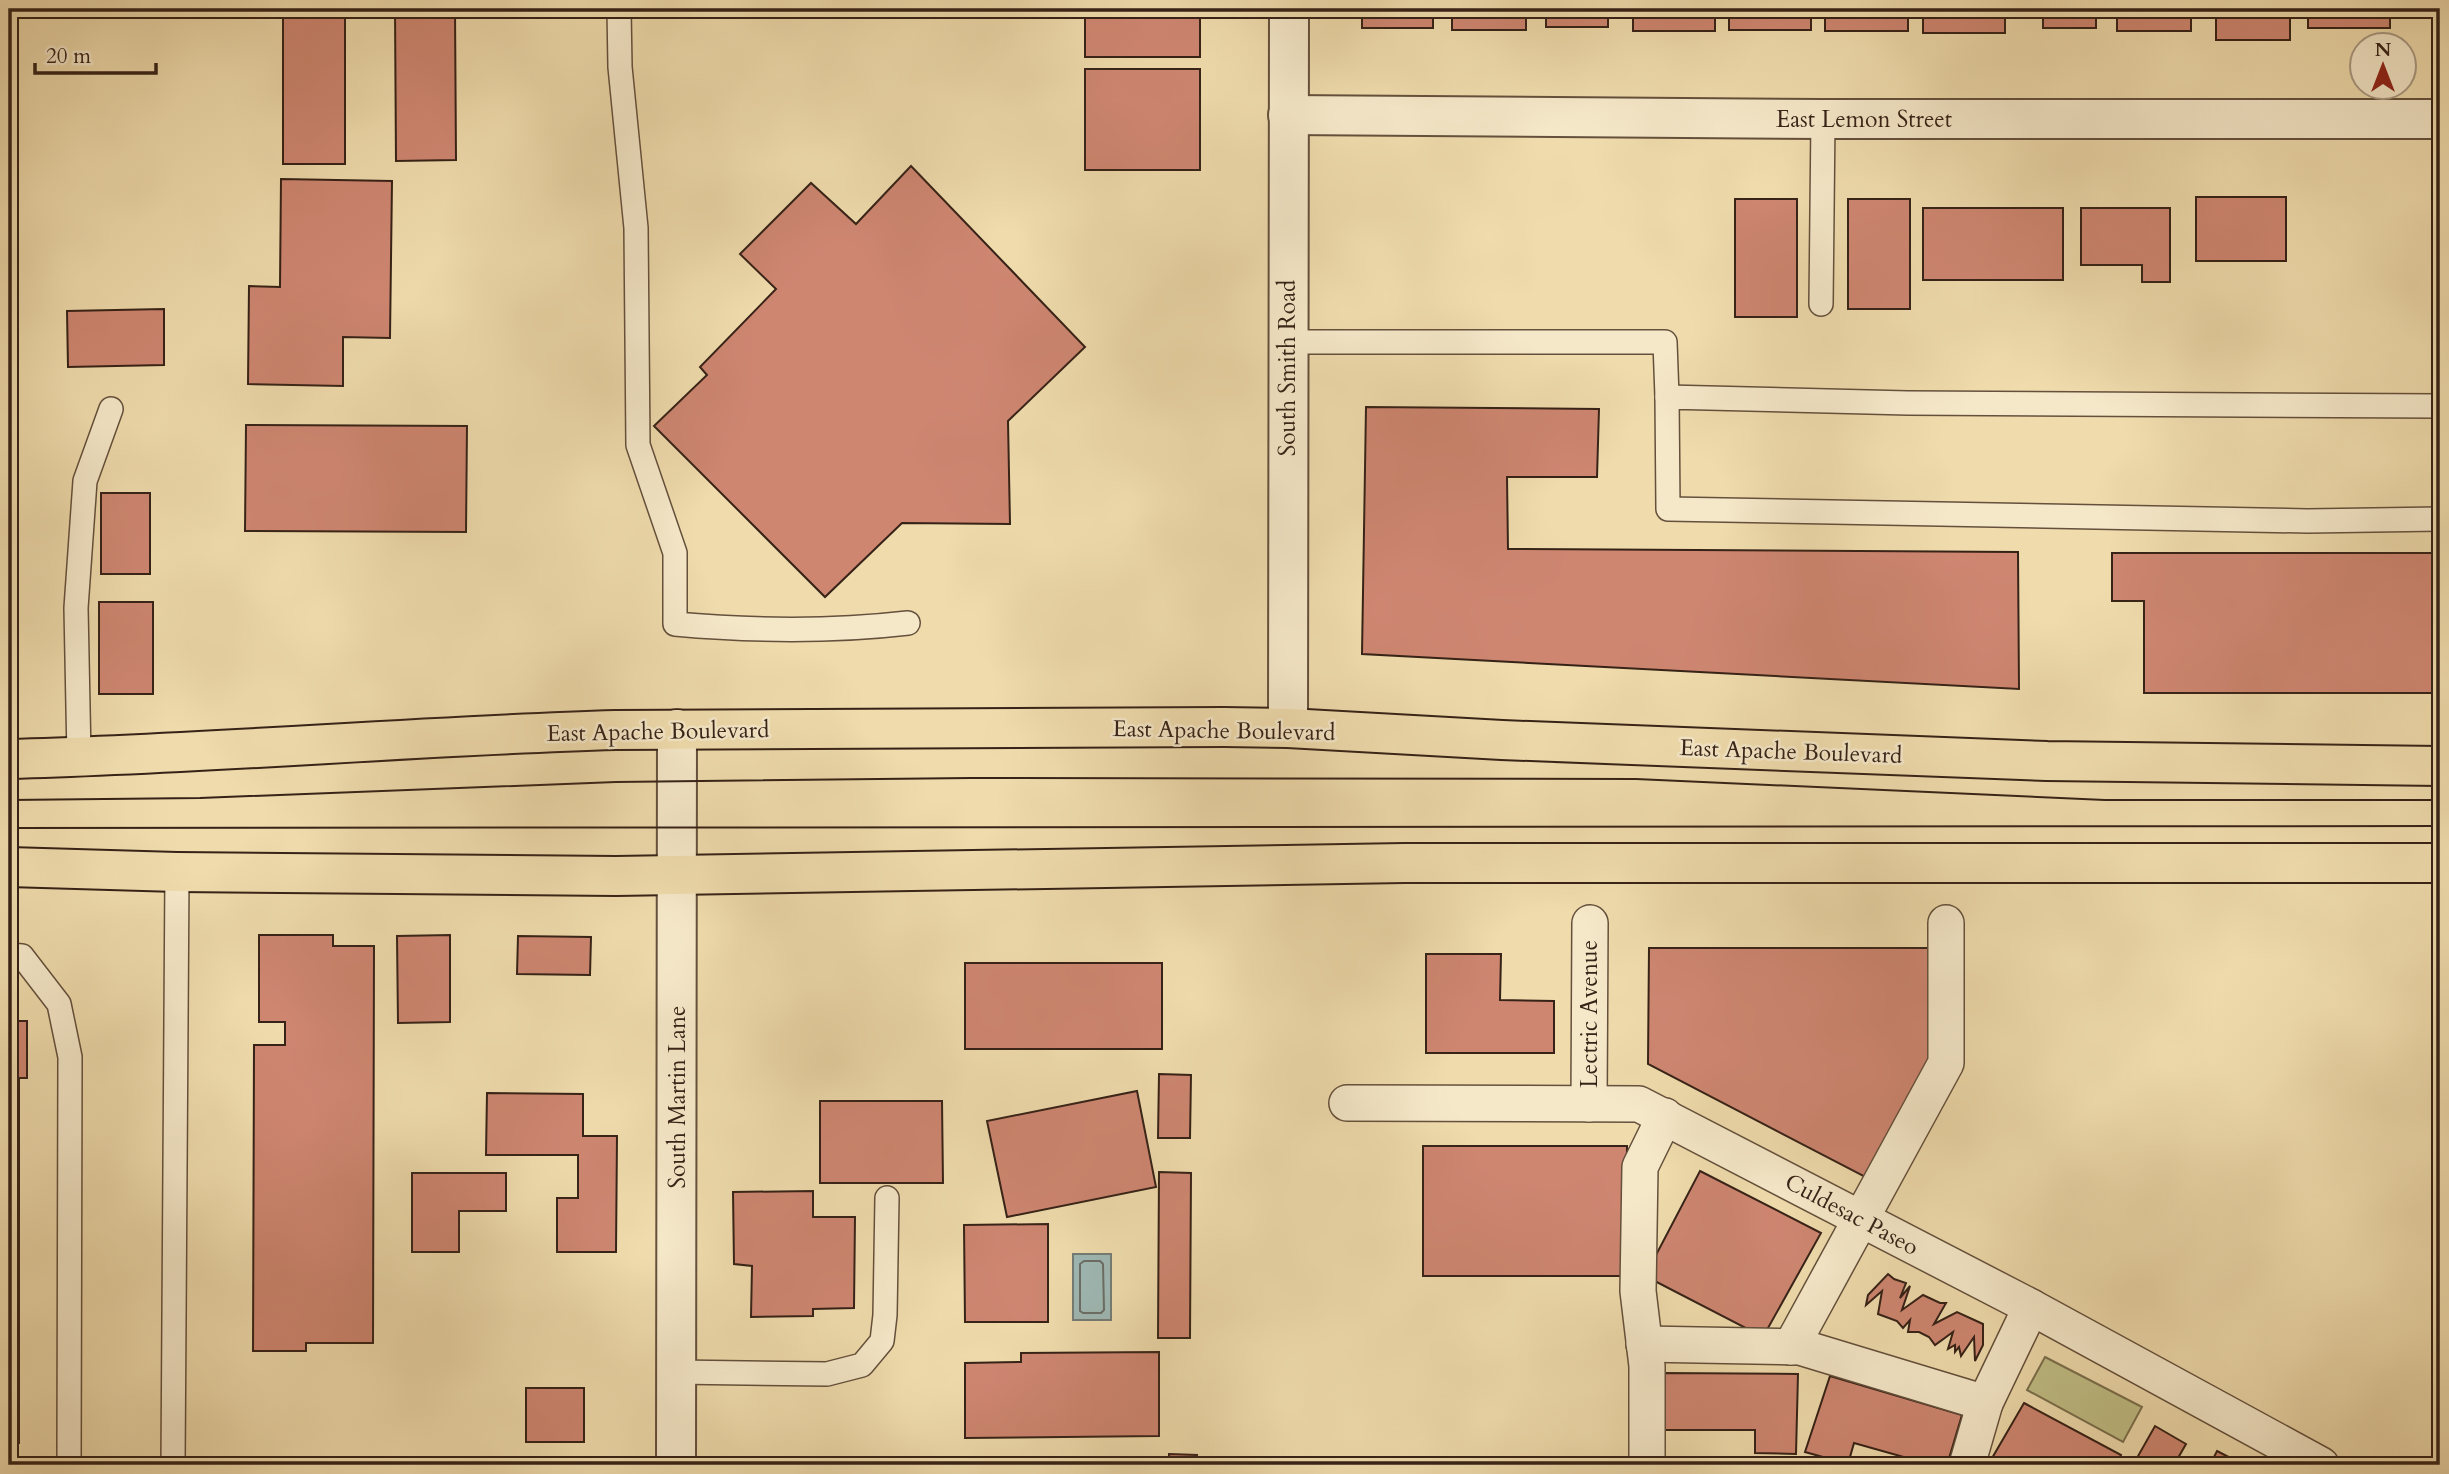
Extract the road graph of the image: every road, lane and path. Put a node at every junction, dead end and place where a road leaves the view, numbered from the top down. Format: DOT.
graph roads {
  1 [pos="620,9"];
  2 [pos="1289,9"];
  3 [pos="1288,115"];
  4 [pos="1823,119"];
  5 [pos="2440,119"];
  6 [pos="1821,304"];
  7 [pos="1287,342"];
  8 [pos="1667,397"];
  9 [pos="2440,406"];
  10 [pos="111,409"];
  11 [pos="2440,519"];
  12 [pos="908,623"];
  13 [pos="1288,728"];
  14 [pos="677,729"];
  15 [pos="79,757"];
  16 [pos="9,759"];
  17 [pos="2440,765"];
  18 [pos="2440,863"];
  19 [pos="9,867"];
  20 [pos="177,872"];
  21 [pos="678,873"];
  22 [pos="1590,923"];
  23 [pos="1946,923"];
  24 [pos="9,955"];
  25 [pos="1347,1103"];
  26 [pos="1589,1104"];
  27 [pos="1665,1116"];
  28 [pos="887,1198"];
  29 [pos="1860,1219"];
  30 [pos="2031,1307"];
  31 [pos="1644,1344"];
  32 [pos="1791,1347"];
  33 [pos="676,1371"];
  34 [pos="1985,1403"];
  35 [pos="69,1465"];
  36 [pos="173,1465"];
  37 [pos="676,1465"];
  38 [pos="1647,1465"];
  39 [pos="1967,1465"];
  40 [pos="2321,1465"];
  1 -- 12 [label="lane"];
  2 -- 3 [label="street, South Smith Road"];
  3 -- 4 [label="street, East Lemon Street"];
  3 -- 7 [label="street, South Smith Road"];
  4 -- 5 [label="street, East Lemon Street"];
  4 -- 6 [label="lane"];
  7 -- 8 [label="lane"];
  7 -- 13 [label="street, South Smith Road"];
  8 -- 9 [label="lane"];
  8 -- 11 [label="lane"];
  10 -- 15 [label="lane"];
  13 -- 14 [label="main road, East Apache Boulevard"];
  13 -- 17 [label="main road, East Apache Boulevard"];
  14 -- 15 [label="main road, East Apache Boulevard"];
  14 -- 21 [label="street, South Martin Lane"];
  15 -- 16 [label="main road, East Apache Boulevard"];
  18 -- 21 [label="main road"];
  19 -- 20 [label="main road"];
  20 -- 21 [label="main road"];
  20 -- 36 [label="lane"];
  21 -- 33 [label="street, South Martin Lane"];
  22 -- 26 [label="street, Lectric Avenue"];
  23 -- 29 [label="street"];
  24 -- 35 [label="lane"];
  25 -- 26 [label="street, Culdesac Paseo"];
  26 -- 27 [label="street, Culdesac Paseo"];
  27 -- 29 [label="street, Culdesac Paseo"];
  27 -- 31 [label="street"];
  28 -- 33 [label="lane"];
  29 -- 30 [label="street, Culdesac Paseo"];
  29 -- 32 [label="street"];
  30 -- 34 [label="street"];
  30 -- 40 [label="street, Culdesac Paseo"];
  31 -- 32 [label="street"];
  31 -- 38 [label="street"];
  32 -- 34 [label="street"];
  33 -- 37 [label="street, South Martin Lane"];
  34 -- 39 [label="street"];
}
